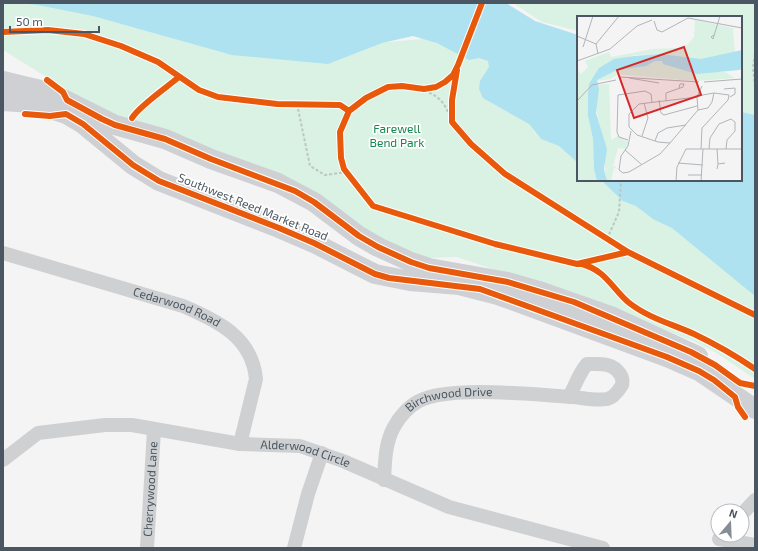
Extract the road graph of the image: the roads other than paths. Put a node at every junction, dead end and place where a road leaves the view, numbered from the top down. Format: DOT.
graph roads {
  1 [pos="3,81"];
  2 [pos="3,101"];
  3 [pos="3,253"];
  4 [pos="755,393"];
  5 [pos="569,397"];
  6 [pos="755,409"];
  7 [pos="154,430"];
  8 [pos="240,444"];
  9 [pos="322,453"];
  10 [pos="3,460"];
  11 [pos="384,480"];
  12 [pos="736,543"];
  13 [pos="755,545"];
  14 [pos="147,548"];
  15 [pos="294,548"];
  16 [pos="603,548"];
  1 -- 4 [label="main road, Southwest Reed Market Road"];
  2 -- 6 [label="main road, Southwest Reed Market Road"];
  3 -- 8 [label="street, Cedarwood Road"];
  5 -- 11 [label="street, Birchwood Drive"];
  7 -- 8 [label="street, Alderwood Circle"];
  7 -- 10 [label="street, Alderwood Circle"];
  7 -- 14 [label="street, Cherrywood Lane"];
  8 -- 9 [label="street, Alderwood Circle"];
  9 -- 11 [label="street, Alderwood Circle"];
  9 -- 15 [label="street"];
  11 -- 16 [label="street, Alderwood Circle"];
  12 -- 13 [label="street"];
}
